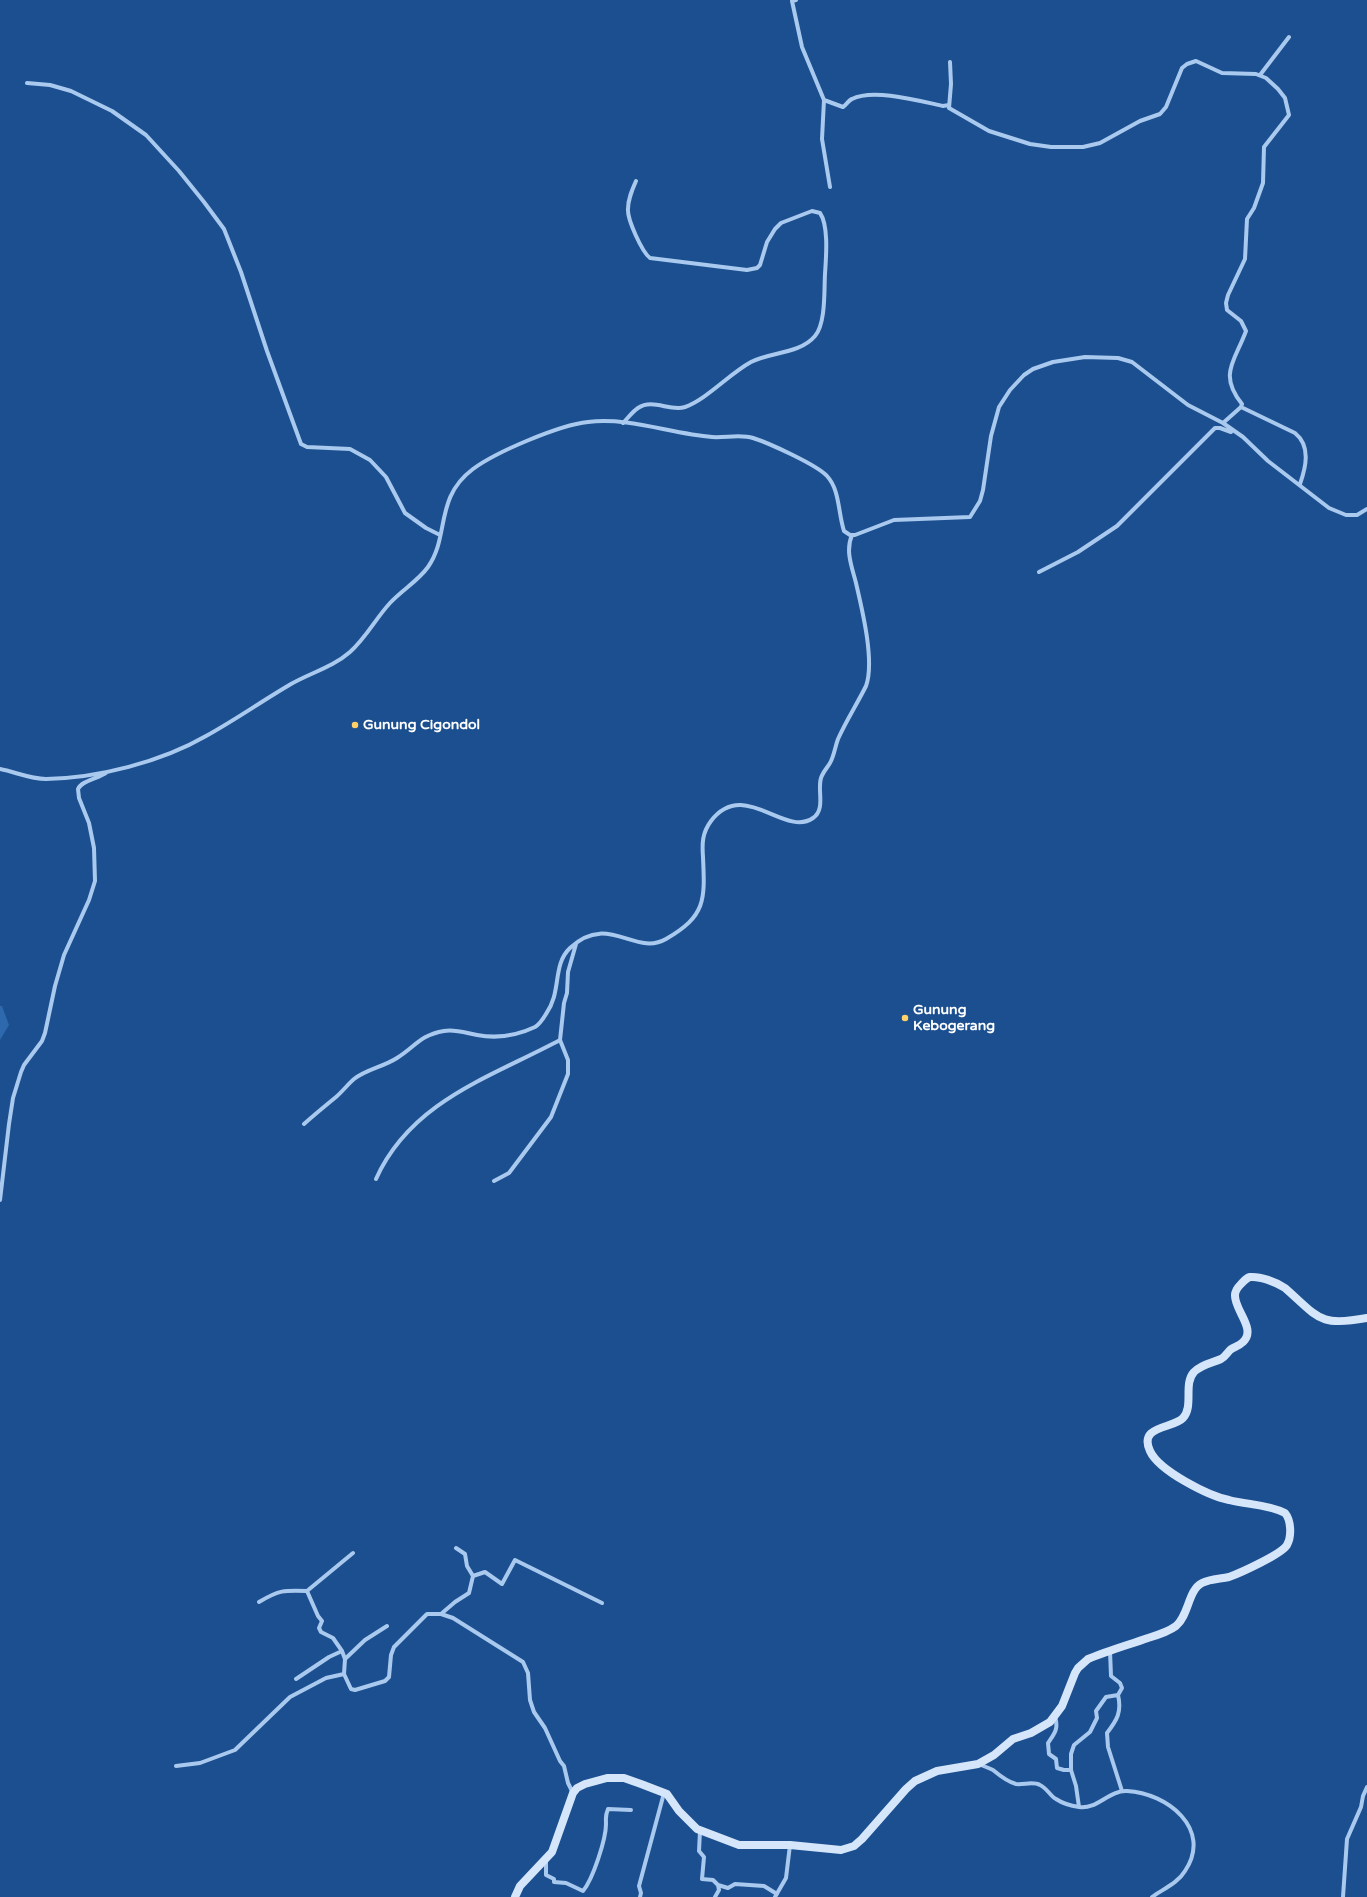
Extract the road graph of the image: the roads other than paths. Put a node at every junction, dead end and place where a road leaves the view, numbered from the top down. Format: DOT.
graph roads {
  1 [pos="796,0"];
  2 [pos="1288,37"];
  3 [pos="950,62"];
  4 [pos="1260,75"];
  5 [pos="27,83"];
  6 [pos="824,100"];
  7 [pos="949,108"];
  8 [pos="636,181"];
  9 [pos="830,187"];
  10 [pos="1241,407"];
  11 [pos="623,423"];
  12 [pos="1223,423"];
  13 [pos="1247,441"];
  14 [pos="1300,484"];
  15 [pos="1367,510"];
  16 [pos="440,535"];
  17 [pos="852,535"];
  18 [pos="1039,572"];
  19 [pos="0,770"];
  20 [pos="107,772"];
  21 [pos="576,943"];
  22 [pos="560,1040"];
  23 [pos="304,1124"];
  24 [pos="376,1179"];
  25 [pos="494,1180"];
  26 [pos="0,1200"];
  27 [pos="1367,1318"];
  28 [pos="456,1548"];
  29 [pos="353,1553"];
  30 [pos="473,1576"];
  31 [pos="308,1591"];
  32 [pos="259,1602"];
  33 [pos="602,1603"];
  34 [pos="441,1614"];
  35 [pos="387,1626"];
  36 [pos="342,1651"];
  37 [pos="1110,1651"];
  38 [pos="345,1658"];
  39 [pos="344,1674"];
  40 [pos="296,1679"];
  41 [pos="1118,1695"];
  42 [pos="1055,1717"];
  43 [pos="978,1764"];
  44 [pos="176,1766"];
  45 [pos="1071,1770"];
  46 [pos="1367,1787"];
  47 [pos="1122,1791"];
  48 [pos="664,1792"];
  49 [pos="573,1793"];
  50 [pos="1079,1808"];
  51 [pos="631,1810"];
  52 [pos="700,1830"];
  53 [pos="790,1845"];
  54 [pos="546,1858"];
  55 [pos="718,1885"];
  56 [pos="776,1896"];
  57 [pos="515,1897"];
  58 [pos="640,1897"];
  59 [pos="715,1897"];
  60 [pos="1152,1897"];
  61 [pos="1343,1897"];
  1 -- 6 [label="street"];
  2 -- 4 [label="street"];
  3 -- 7 [label="street"];
  4 -- 7 [label="street"];
  4 -- 10 [label="street"];
  5 -- 16 [label="street"];
  6 -- 7 [label="street"];
  6 -- 9 [label="street"];
  8 -- 11 [label="street"];
  10 -- 12 [label="street"];
  10 -- 14 [label="street"];
  11 -- 16 [label="street"];
  11 -- 17 [label="street"];
  12 -- 13 [label="street"];
  12 -- 17 [label="street"];
  13 -- 14 [label="street"];
  13 -- 18 [label="street"];
  14 -- 15 [label="street"];
  16 -- 20 [label="street"];
  17 -- 21 [label="street"];
  19 -- 20 [label="street"];
  20 -- 26 [label="street"];
  21 -- 22 [label="street"];
  21 -- 23 [label="street"];
  22 -- 24 [label="street"];
  22 -- 25 [label="street"];
  27 -- 37 [label="street"];
  28 -- 30 [label="street"];
  29 -- 31 [label="street"];
  30 -- 33 [label="street"];
  30 -- 34 [label="street"];
  31 -- 32 [label="street"];
  31 -- 36 [label="street"];
  34 -- 39 [label="street"];
  34 -- 49 [label="street"];
  35 -- 38 [label="street"];
  36 -- 38 [label="street"];
  36 -- 40 [label="street"];
  37 -- 41 [label="street"];
  37 -- 42 [label="street"];
  38 -- 39 [label="street"];
  39 -- 44 [label="street"];
  41 -- 45 [label="street"];
  41 -- 47 [label="street"];
  42 -- 43 [label="street"];
  42 -- 45 [label="street"];
  43 -- 50 [label="street"];
  43 -- 53 [label="street"];
  45 -- 50 [label="street"];
  46 -- 61 [label="street"];
  47 -- 50 [label="street"];
  47 -- 60 [label="street"];
  48 -- 49 [label="street"];
  48 -- 52 [label="street"];
  48 -- 58 [label="street"];
  49 -- 54 [label="street"];
  51 -- 54 [label="street"];
  52 -- 53 [label="street"];
  52 -- 55 [label="street"];
  53 -- 56 [label="street"];
  54 -- 57 [label="street"];
  55 -- 56 [label="street"];
  55 -- 59 [label="street"];
}
